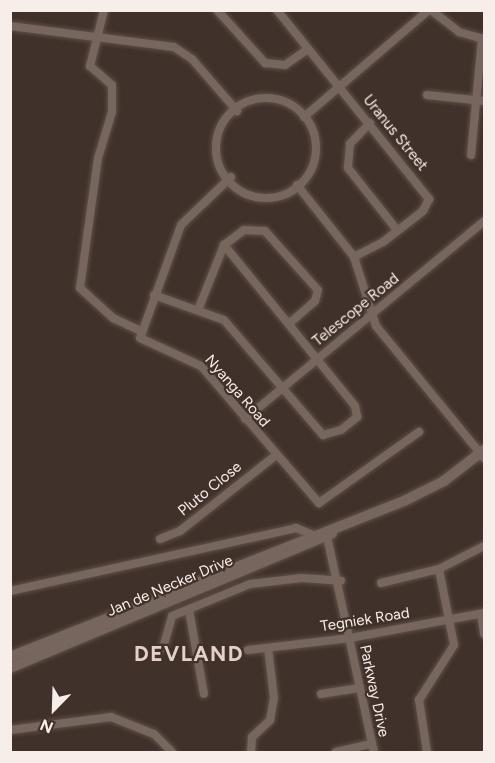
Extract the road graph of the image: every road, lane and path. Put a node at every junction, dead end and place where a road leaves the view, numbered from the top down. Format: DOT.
graph roads {
  1 [pos="104,10"];
  2 [pos="217,10"];
  3 [pos="277,10"];
  4 [pos="430,10"];
  5 [pos="10,26"];
  6 [pos="98,37"];
  7 [pos="483,39"];
  8 [pos="308,49"];
  9 [pos="339,86"];
  10 [pos="427,95"];
  11 [pos="480,101"];
  12 [pos="237,111"];
  13 [pos="304,117"];
  14 [pos="370,123"];
  15 [pos="471,155"];
  16 [pos="231,177"];
  17 [pos="297,185"];
  18 [pos="484,222"];
  19 [pos="397,230"];
  20 [pos="224,245"];
  21 [pos="354,257"];
  22 [pos="154,295"];
  23 [pos="198,310"];
  24 [pos="372,314"];
  25 [pos="290,323"];
  26 [pos="141,331"];
  27 [pos="318,359"];
  28 [pos="282,388"];
  29 [pos="245,419"];
  30 [pos="419,432"];
  31 [pos="483,454"];
  32 [pos="275,456"];
  33 [pos="327,533"];
  34 [pos="311,534"];
  35 [pos="160,539"];
  36 [pos="484,546"];
  37 [pos="439,569"];
  38 [pos="340,581"];
  39 [pos="381,583"];
  40 [pos="10,591"];
  41 [pos="189,610"];
  42 [pos="483,613"];
  43 [pos="452,619"];
  44 [pos="484,634"];
  45 [pos="350,638"];
  46 [pos="163,648"];
  47 [pos="268,648"];
  48 [pos="248,650"];
  49 [pos="10,657"];
  50 [pos="10,669"];
  51 [pos="358,688"];
  52 [pos="204,694"];
  53 [pos="321,694"];
  54 [pos="10,730"];
  55 [pos="371,744"];
  56 [pos="172,753"];
  57 [pos="251,753"];
  58 [pos="336,753"];
  59 [pos="374,753"];
  60 [pos="428,753"];
  1 -- 6 [label="street"];
  2 -- 8 [label="street"];
  3 -- 8 [label="street, Uranus Street"];
  4 -- 7 [label="street"];
  4 -- 9 [label="street"];
  5 -- 6 [label="street"];
  6 -- 12 [label="street"];
  6 -- 26 [label="street, Nyanga Road"];
  7 -- 11 [label="street"];
  8 -- 9 [label="street, Uranus Street"];
  9 -- 13 [label="street"];
  9 -- 14 [label="street, Uranus Street"];
  10 -- 11 [label="street"];
  11 -- 15 [label="street"];
  12 -- 13 [label="street"];
  12 -- 16 [label="street"];
  13 -- 17 [label="street"];
  14 -- 19 [label="street"];
  14 -- 19 [label="street, Uranus Street"];
  16 -- 17 [label="street"];
  16 -- 22 [label="street"];
  17 -- 21 [label="street"];
  18 -- 24 [label="street, Telescope Road"];
  19 -- 21 [label="street, Uranus Street"];
  20 -- 23 [label="street"];
  20 -- 25 [label="street"];
  20 -- 25 [label="street"];
  21 -- 24 [label="street"];
  22 -- 23 [label="street"];
  22 -- 26 [label="street"];
  23 -- 28 [label="street"];
  24 -- 27 [label="street, Telescope Road"];
  24 -- 31 [label="street"];
  25 -- 27 [label="street"];
  26 -- 29 [label="street, Nyanga Road"];
  27 -- 28 [label="street, Telescope Road"];
  27 -- 28 [label="street"];
  28 -- 29 [label="street, Telescope Road"];
  29 -- 32 [label="street, Nyanga Road"];
  30 -- 32 [label="street, Nyanga Road"];
  31 -- 33 [label="main road, Jan de Necker Drive"];
  32 -- 35 [label="street, Pluto Close"];
  33 -- 34 [label="main road, Jan de Necker Drive"];
  33 -- 38 [label="street, Parkway Drive"];
  33 -- 50 [label="main road, Jan de Necker Drive"];
  34 -- 40 [label="street"];
  34 -- 49 [label="main road, Jan de Necker Drive"];
  36 -- 37 [label="street"];
  37 -- 39 [label="street"];
  37 -- 43 [label="street"];
  38 -- 41 [label="street"];
  38 -- 45 [label="street, Parkway Drive"];
  41 -- 46 [label="street"];
  41 -- 52 [label="street"];
  42 -- 43 [label="street, Tegniek Road"];
  42 -- 44 [label="street"];
  43 -- 45 [label="street, Tegniek Road"];
  43 -- 60 [label="street"];
  45 -- 47 [label="street, Tegniek Road"];
  45 -- 51 [label="street, Parkway Drive"];
  47 -- 48 [label="street, Tegniek Road"];
  47 -- 57 [label="street"];
  51 -- 53 [label="street"];
  51 -- 55 [label="street, Parkway Drive"];
  54 -- 56 [label="street"];
  55 -- 58 [label="street"];
  55 -- 59 [label="street, Parkway Drive"];
}
